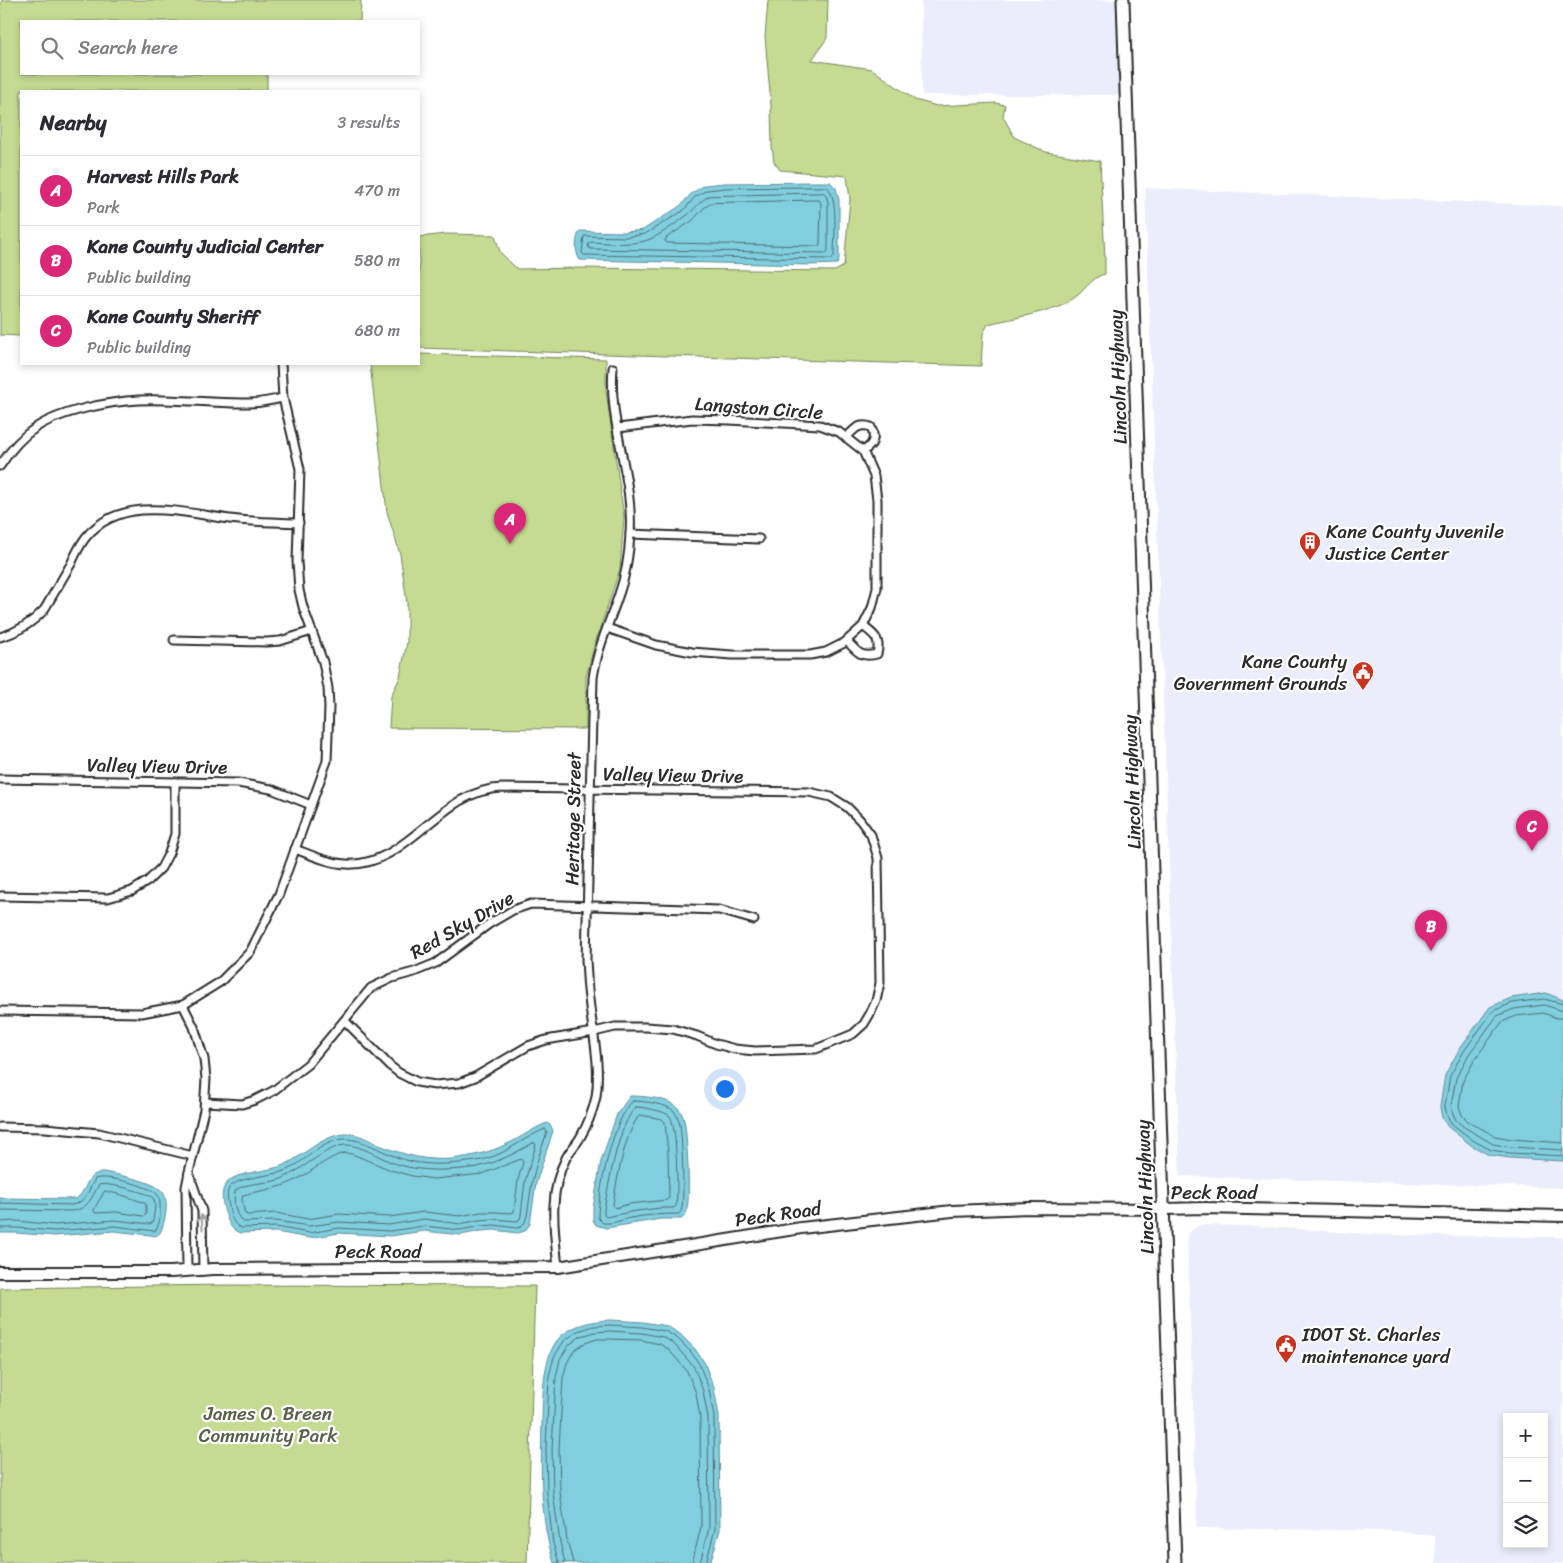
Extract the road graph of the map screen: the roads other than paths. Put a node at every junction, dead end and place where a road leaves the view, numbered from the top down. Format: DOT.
graph roads {
  1 [pos="1123,0"];
  2 [pos="281,365"];
  3 [pos="613,368"];
  4 [pos="283,398"];
  5 [pos="618,428"];
  6 [pos="846,438"];
  7 [pos="863,451"];
  8 [pos="0,466"];
  9 [pos="299,524"];
  10 [pos="630,534"];
  11 [pos="759,539"];
  12 [pos="863,626"];
  13 [pos="607,628"];
  14 [pos="312,631"];
  15 [pos="0,636"];
  16 [pos="174,640"];
  17 [pos="847,640"];
  18 [pos="0,779"];
  19 [pos="175,782"];
  20 [pos="590,790"];
  21 [pos="311,805"];
  22 [pos="294,849"];
  23 [pos="0,896"];
  24 [pos="588,906"];
  25 [pos="754,920"];
  26 [pos="183,1005"];
  27 [pos="0,1011"];
  28 [pos="344,1021"];
  29 [pos="594,1032"];
  30 [pos="205,1102"];
  31 [pos="0,1127"];
  32 [pos="193,1156"];
  33 [pos="188,1172"];
  34 [pos="1164,1210"];
  35 [pos="1563,1216"];
  36 [pos="558,1267"];
  37 [pos="187,1271"];
  38 [pos="203,1271"];
  39 [pos="0,1272"];
  40 [pos="1175,1563"];
  1 -- 34 [label="main road, Lincoln Highway"];
  2 -- 4 [label="street"];
  3 -- 5 [label="street, Heritage Street"];
  4 -- 8 [label="street"];
  4 -- 9 [label="street"];
  5 -- 6 [label="street, Langston Circle"];
  5 -- 10 [label="street, Heritage Street"];
  6 -- 7 [label="street, Langston Circle"];
  6 -- 7 [label="street"];
  7 -- 12 [label="street, Langston Circle"];
  9 -- 14 [label="street"];
  9 -- 15 [label="street"];
  10 -- 11 [label="street"];
  10 -- 13 [label="street, Heritage Street"];
  12 -- 17 [label="street, Langston Circle"];
  12 -- 17 [label="street"];
  13 -- 17 [label="street, Langston Circle"];
  13 -- 20 [label="street, Heritage Street"];
  14 -- 16 [label="street"];
  14 -- 21 [label="street"];
  18 -- 19 [label="street, Valley View Drive"];
  19 -- 21 [label="street, Valley View Drive"];
  19 -- 23 [label="street"];
  20 -- 22 [label="street, Valley View Drive"];
  20 -- 24 [label="street, Heritage Street"];
  20 -- 29 [label="street, Valley View Drive"];
  21 -- 22 [label="street"];
  22 -- 26 [label="street"];
  24 -- 25 [label="street, Red Sky Drive"];
  24 -- 28 [label="street, Red Sky Drive"];
  24 -- 29 [label="street, Heritage Street"];
  26 -- 27 [label="street"];
  26 -- 30 [label="street"];
  28 -- 29 [label="street, Valley View Drive"];
  28 -- 30 [label="street, Red Sky Drive"];
  29 -- 36 [label="street, Heritage Street"];
  30 -- 32 [label="street"];
  31 -- 32 [label="street"];
  32 -- 33 [label="street"];
  33 -- 37 [label="street"];
  38 -- 33 [label="street, one-way"];
  34 -- 35 [label="street, Peck Road"];
  34 -- 36 [label="street, Peck Road"];
  34 -- 40 [label="main road, Lincoln Highway"];
  36 -- 38 [label="street, Peck Road"];
  37 -- 38 [label="street, Peck Road"];
  37 -- 39 [label="street, Peck Road"];
}
